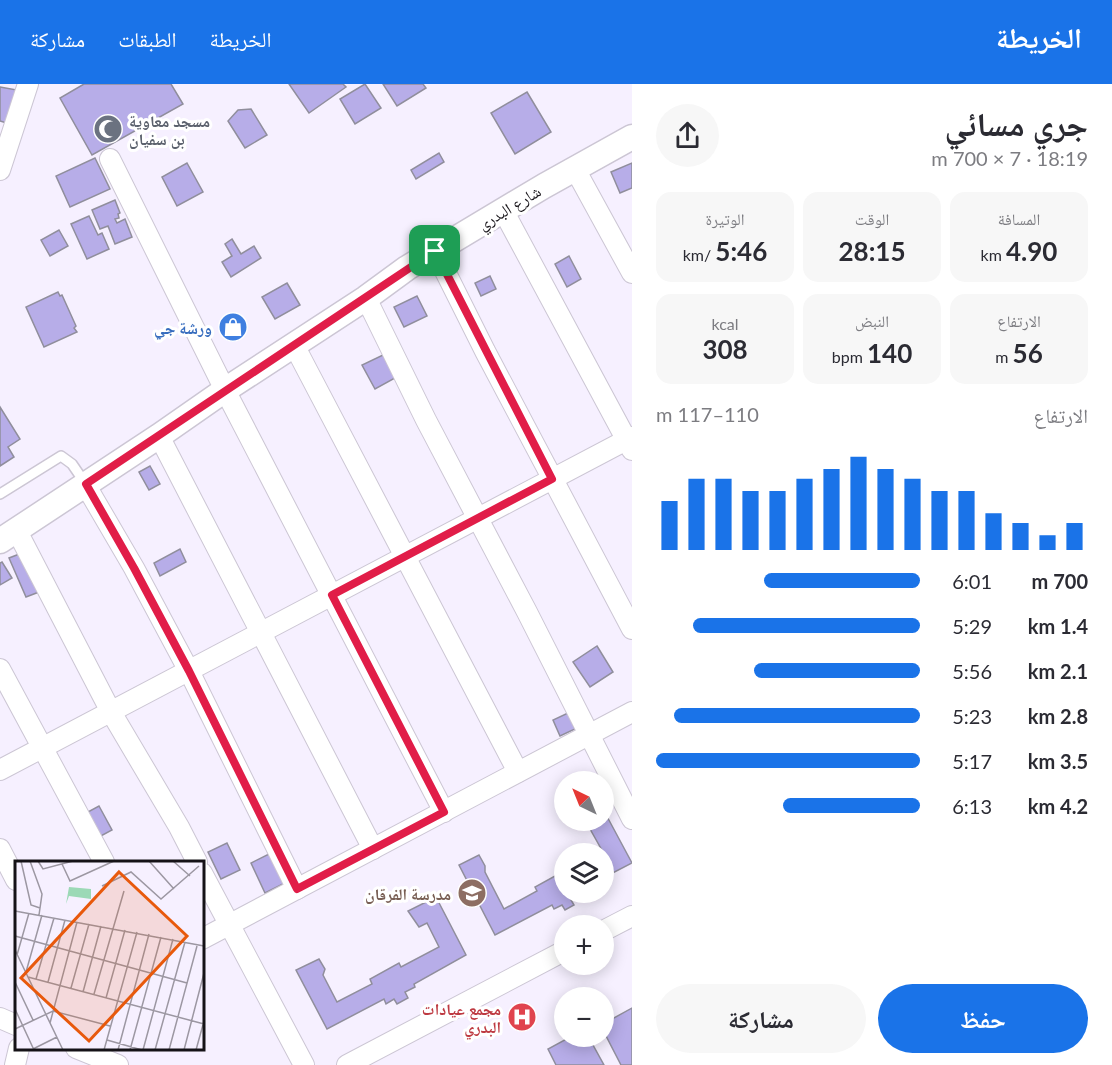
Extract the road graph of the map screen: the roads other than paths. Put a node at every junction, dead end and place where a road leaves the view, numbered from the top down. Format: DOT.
graph roads {
  1 [pos="28,84"];
  2 [pos="632,138"];
  3 [pos="110,159"];
  4 [pos="1,163"];
  5 [pos="574,169"];
  6 [pos="504,212"];
  7 [pos="435,251"];
  8 [pos="632,273"];
  9 [pos="366,298"];
  10 [pos="294,345"];
  11 [pos="225,390"];
  12 [pos="159,436"];
  13 [pos="630,443"];
  14 [pos="552,479"];
  15 [pos="86,484"];
  16 [pos="0,494"];
  17 [pos="477,519"];
  18 [pos="9,536"];
  19 [pos="404,557"];
  20 [pos="332,595"];
  21 [pos="632,629"];
  22 [pos="260,633"];
  23 [pos="0,669"];
  24 [pos="189,671"];
  25 [pos="111,712"];
  26 [pos="632,712"];
  27 [pos="588,735"];
  28 [pos="42,748"];
  29 [pos="0,770"];
  30 [pos="518,772"];
  31 [pos="444,812"];
  32 [pos="632,819"];
  33 [pos="0,849"];
  34 [pos="373,849"];
  35 [pos="103,861"];
  36 [pos="196,861"];
  37 [pos="204,877"];
  38 [pos="15,878"];
  39 [pos="297,889"];
  40 [pos="632,916"];
  41 [pos="229,925"];
  42 [pos="614,925"];
  43 [pos="204,938"];
  44 [pos="554,956"];
  45 [pos="0,1018"];
  46 [pos="15,1025"];
  47 [pos="19,1050"];
  48 [pos="81,1050"];
  49 [pos="15,1065"];
  50 [pos="118,1065"];
  51 [pos="304,1065"];
  52 [pos="347,1065"];
  1 -- 4 [label="street"];
  2 -- 5 [label="street, شارع البدري"];
  3 -- 11 [label="street"];
  5 -- 6 [label="street, شارع البدري"];
  5 -- 8 [label="street"];
  6 -- 7 [label="street, شارع البدري"];
  6 -- 13 [label="street"];
  7 -- 9 [label="street, شارع البدري"];
  7 -- 14 [label="street"];
  9 -- 10 [label="street, شارع البدري"];
  9 -- 17 [label="street"];
  10 -- 11 [label="street, شارع البدري"];
  10 -- 19 [label="street"];
  11 -- 12 [label="street, شارع البدري"];
  11 -- 20 [label="street"];
  12 -- 15 [label="street, شارع البدري"];
  12 -- 22 [label="street"];
  13 -- 14 [label="street"];
  14 -- 17 [label="street"];
  14 -- 21 [label="street"];
  15 -- 16 [label="lane"];
  15 -- 18 [label="street, شارع البدري"];
  15 -- 24 [label="street"];
  17 -- 19 [label="street"];
  17 -- 27 [label="street"];
  18 -- 25 [label="street"];
  19 -- 20 [label="street"];
  19 -- 30 [label="street"];
  20 -- 22 [label="street"];
  20 -- 31 [label="street"];
  22 -- 24 [label="street"];
  22 -- 34 [label="street"];
  23 -- 28 [label="street"];
  24 -- 25 [label="street"];
  24 -- 39 [label="street"];
  25 -- 28 [label="street"];
  25 -- 36 [label="street"];
  26 -- 27 [label="street"];
  27 -- 30 [label="street"];
  27 -- 32 [label="street"];
  28 -- 29 [label="street"];
  28 -- 35 [label="street"];
  30 -- 31 [label="street"];
  31 -- 34 [label="street"];
  33 -- 38 [label="street"];
  34 -- 39 [label="street"];
  37 -- 41 [label="street"];
  39 -- 41 [label="street"];
  40 -- 42 [label="street"];
  41 -- 43 [label="street"];
  41 -- 51 [label="street"];
  44 -- 52 [label="street"];
  45 -- 46 [label="street"];
  47 -- 49 [label="street"];
  48 -- 50 [label="street"];
}
